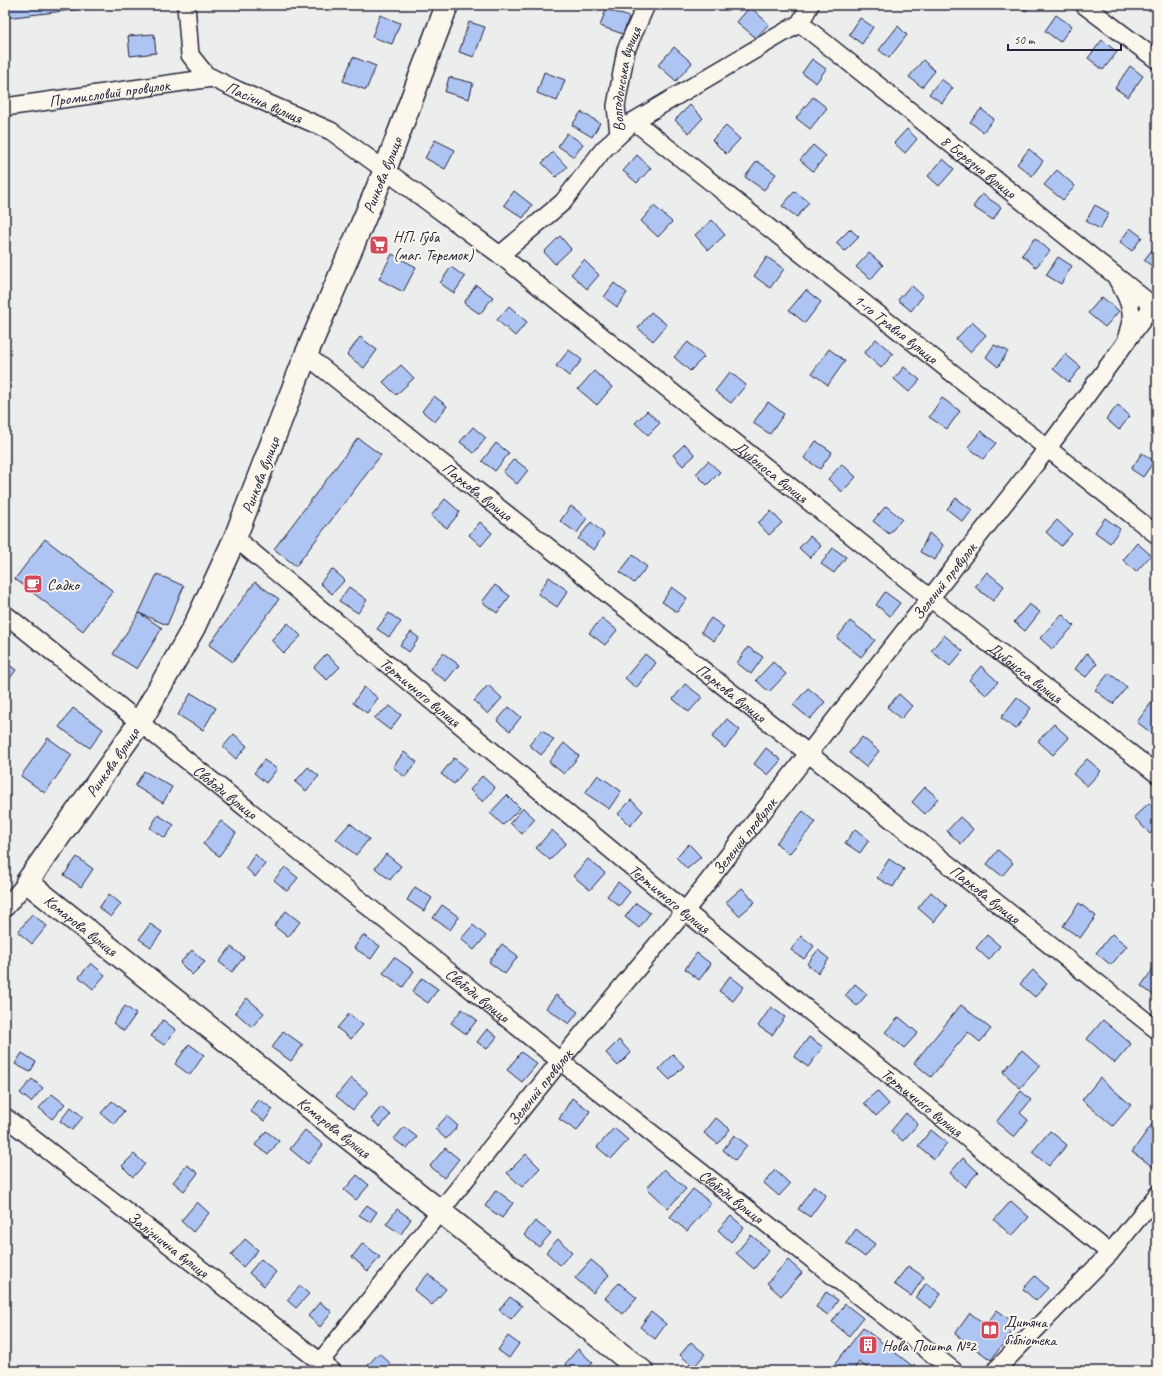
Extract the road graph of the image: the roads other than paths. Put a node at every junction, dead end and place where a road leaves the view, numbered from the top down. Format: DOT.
graph roads {
  1 [pos="186,5"];
  2 [pos="447,5"];
  3 [pos="646,5"];
  4 [pos="810,5"];
  5 [pos="1084,5"];
  6 [pos="800,23"];
  7 [pos="1157,60"];
  8 [pos="212,78"];
  9 [pos="5,107"];
  10 [pos="634,121"];
  11 [pos="603,150"];
  12 [pos="385,170"];
  13 [pos="500,255"];
  14 [pos="1114,274"];
  15 [pos="1156,305"];
  16 [pos="1126,342"];
  17 [pos="306,355"];
  18 [pos="1047,449"];
  19 [pos="1157,535"];
  20 [pos="235,538"];
  21 [pos="930,598"];
  22 [pos="5,614"];
  23 [pos="140,722"];
  24 [pos="808,753"];
  25 [pos="1157,774"];
  26 [pos="27,882"];
  27 [pos="5,908"];
  28 [pos="685,911"];
  29 [pos="1157,1030"];
  30 [pos="560,1061"];
  31 [pos="5,1117"];
  32 [pos="1157,1195"];
  33 [pos="440,1212"];
  34 [pos="1110,1253"];
  35 [pos="326,1367"];
  36 [pos="642,1371"];
  37 [pos="954,1371"];
  38 [pos="995,1371"];
  1 -- 8 [label="street, Пасічна вулиця"];
  2 -- 12 [label="main road, Ринкова вулиця"];
  3 -- 11 [label="street, Волгодонська вулиця"];
  4 -- 6 [label="street"];
  5 -- 7 [label="street"];
  6 -- 10 [label="street"];
  6 -- 14 [label="street, 8 Березня вулиця"];
  8 -- 9 [label="street, Промисловий провулок"];
  8 -- 12 [label="street, Пасічна вулиця"];
  10 -- 11 [label="street"];
  10 -- 18 [label="street, 1-го Травня вулиця"];
  11 -- 13 [label="street"];
  12 -- 13 [label="street, Дубоноса вулиця"];
  12 -- 17 [label="main road, Ринкова вулиця"];
  13 -- 21 [label="street, Дубоноса вулиця"];
  14 -- 15 [label="street, 8 Березня вулиця"];
  14 -- 16 [label="street"];
  15 -- 16 [label="street, Зелений провулок"];
  16 -- 18 [label="street, Зелений провулок"];
  17 -- 20 [label="main road, Ринкова вулиця"];
  17 -- 24 [label="street, Паркова вулиця"];
  18 -- 19 [label="street, 1-го Травня вулиця"];
  18 -- 21 [label="street, Зелений провулок"];
  20 -- 23 [label="main road, Ринкова вулиця"];
  20 -- 28 [label="street, Тертичного вулиця"];
  21 -- 24 [label="street, Зелений провулок"];
  21 -- 25 [label="street, Дубоноса вулиця"];
  22 -- 23 [label="street, Свободи вулиця"];
  23 -- 26 [label="main road, Ринкова вулиця"];
  23 -- 30 [label="street, Свободи вулиця"];
  24 -- 28 [label="street, Зелений провулок"];
  24 -- 29 [label="street, Паркова вулиця"];
  26 -- 27 [label="street, Ринкова вулиця"];
  26 -- 33 [label="main road, Комарова вулиця"];
  28 -- 30 [label="street, Зелений провулок"];
  28 -- 34 [label="street, Тертичного вулиця"];
  30 -- 33 [label="street, Зелений провулок"];
  30 -- 37 [label="street, Свободи вулиця"];
  31 -- 35 [label="street, Залізнична вулиця"];
  32 -- 34 [label="street"];
  33 -- 35 [label="street, Зелений провулок"];
  33 -- 36 [label="main road, Комарова вулиця"];
  34 -- 38 [label="street"];
}
